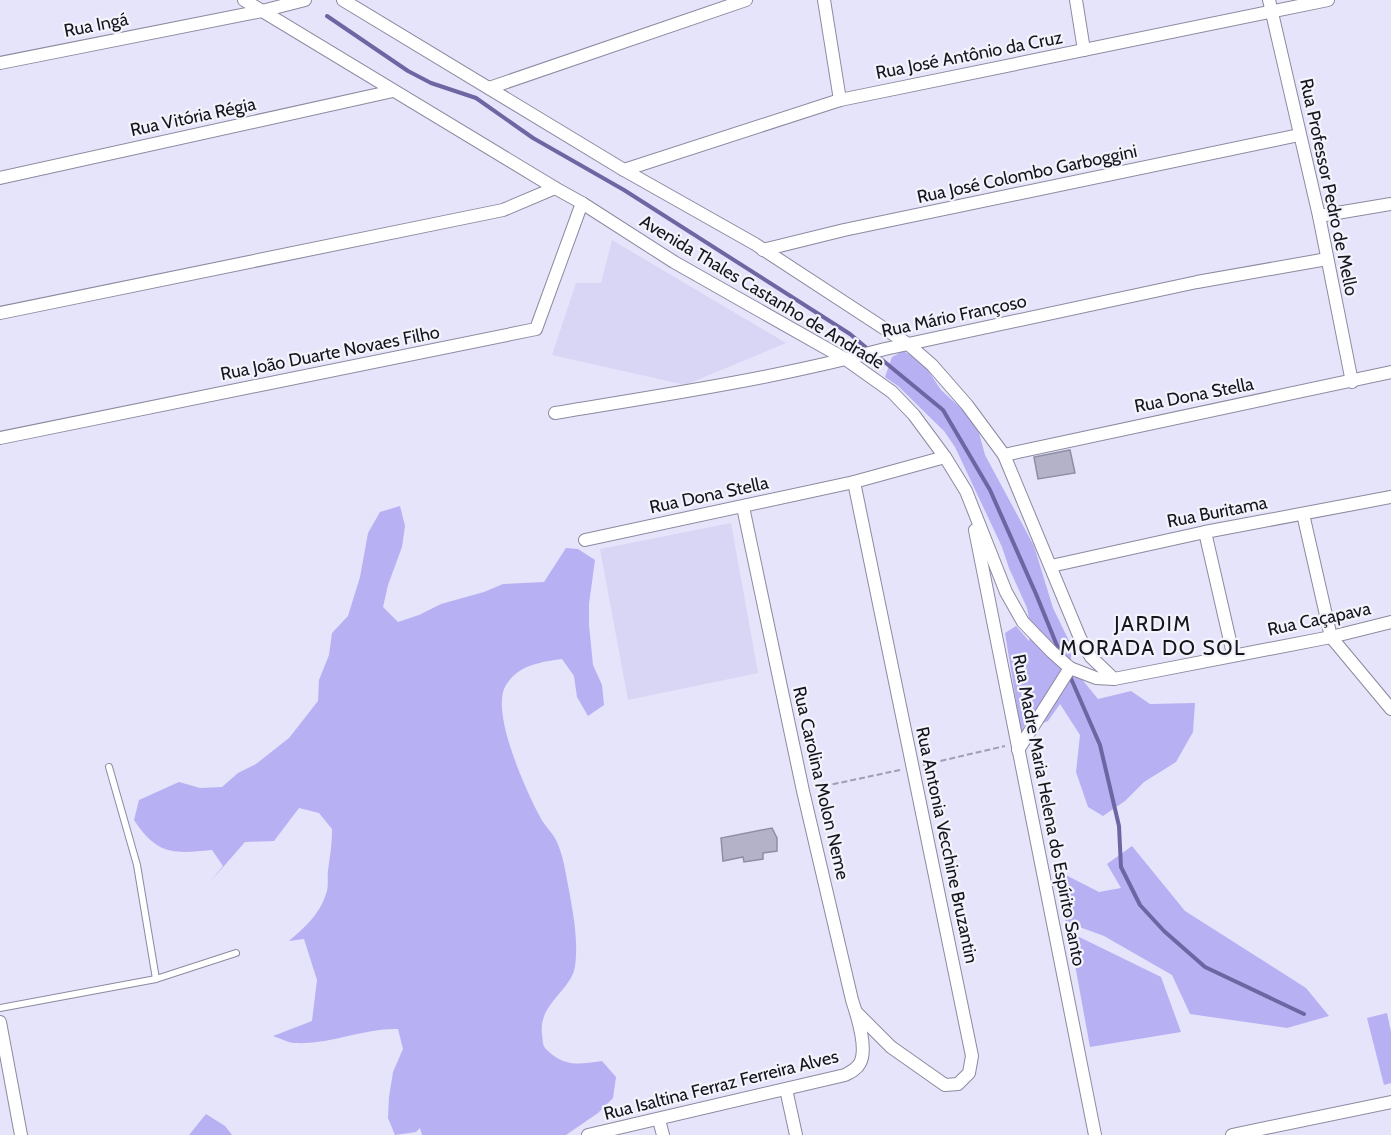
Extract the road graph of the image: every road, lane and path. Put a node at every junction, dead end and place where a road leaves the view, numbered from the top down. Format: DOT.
graph roads {
  1 [pos="244,0"];
  2 [pos="305,0"];
  3 [pos="343,0"];
  4 [pos="746,0"];
  5 [pos="824,0"];
  6 [pos="1076,0"];
  7 [pos="1328,0"];
  8 [pos="1269,5"];
  9 [pos="262,11"];
  10 [pos="1083,50"];
  11 [pos="0,63"];
  12 [pos="489,88"];
  13 [pos="393,91"];
  14 [pos="840,100"];
  15 [pos="1299,135"];
  16 [pos="624,170"];
  17 [pos="0,178"];
  18 [pos="555,189"];
  19 [pos="582,203"];
  20 [pos="1391,204"];
  21 [pos="1319,216"];
  22 [pos="763,250"];
  23 [pos="1327,260"];
  24 [pos="0,313"];
  25 [pos="908,344"];
  26 [pos="848,360"];
  27 [pos="1391,372"];
  28 [pos="1352,382"];
  29 [pos="555,413"];
  30 [pos="0,438"];
  31 [pos="1004,455"];
  32 [pos="945,457"];
  33 [pos="854,482"];
  34 [pos="966,491"];
  35 [pos="1391,497"];
  36 [pos="743,507"];
  37 [pos="1303,514"];
  38 [pos="1205,532"];
  39 [pos="585,540"];
  40 [pos="1051,566"];
  41 [pos="1391,622"];
  42 [pos="1331,637"];
  43 [pos="1233,654"];
  44 [pos="1070,668"];
  45 [pos="1114,679"];
  46 [pos="1391,709"];
  47 [pos="1017,747"];
  48 [pos="109,767"];
  49 [pos="913,767"];
  50 [pos="803,791"];
  51 [pos="236,952"];
  52 [pos="156,979"];
  53 [pos="0,1008"];
  54 [pos="856,1012"];
  55 [pos="0,1022"];
  56 [pos="859,1065"];
  57 [pos="786,1089"];
  58 [pos="1391,1102"];
  59 [pos="659,1120"];
  60 [pos="21,1135"];
  61 [pos="588,1135"];
  62 [pos="663,1135"];
  63 [pos="796,1135"];
  64 [pos="1095,1135"];
  65 [pos="1232,1135"];
  1 -- 9 [label="street, Avenida Thales Castanho de Andrade"];
  2 -- 9 [label="street, Rua Ingá"];
  3 -- 12 [label="street, Avenida Thales Castanho de Andrade"];
  4 -- 12 [label="street"];
  5 -- 14 [label="street"];
  6 -- 10 [label="street"];
  7 -- 8 [label="street, Rua José Antônio da Cruz"];
  8 -- 10 [label="street, Rua José Antônio da Cruz"];
  8 -- 15 [label="street, Rua Professor Pedro de Mello"];
  9 -- 11 [label="street, Rua Ingá"];
  9 -- 13 [label="street, Avenida Thales Castanho de Andrade"];
  10 -- 14 [label="street, Rua José Antônio da Cruz"];
  12 -- 16 [label="street, Avenida Thales Castanho de Andrade"];
  13 -- 17 [label="street, Rua Vitória Régia"];
  13 -- 18 [label="street, Avenida Thales Castanho de Andrade"];
  14 -- 16 [label="street, Rua José Antônio da Cruz"];
  15 -- 21 [label="street, Rua Professor Pedro de Mello"];
  15 -- 22 [label="street, Rua José Colombo Garboggini"];
  16 -- 22 [label="street, Avenida Thales Castanho de Andrade"];
  18 -- 19 [label="street, Avenida Thales Castanho de Andrade"];
  18 -- 24 [label="street"];
  19 -- 26 [label="street, Avenida Thales Castanho de Andrade"];
  19 -- 30 [label="street, Rua João Duarte Novaes Filho"];
  20 -- 21 [label="street"];
  21 -- 23 [label="street, Rua Professor Pedro de Mello"];
  22 -- 25 [label="street, Avenida Thales Castanho de Andrade"];
  23 -- 25 [label="street, Rua Mário Françoso"];
  23 -- 28 [label="street, Rua Professor Pedro de Mello"];
  25 -- 26 [label="street, Rua Mário Françoso"];
  25 -- 31 [label="street, Avenida Thales Castanho de Andrade"];
  26 -- 29 [label="street, Rua Mário Françoso"];
  26 -- 32 [label="street, Avenida Thales Castanho de Andrade"];
  27 -- 28 [label="street, Rua Dona Stella"];
  28 -- 31 [label="street, Rua Dona Stella"];
  31 -- 40 [label="street, Avenida Thales Castanho de Andrade"];
  32 -- 33 [label="street, Rua Dona Stella"];
  32 -- 34 [label="street, Avenida Thales Castanho de Andrade"];
  33 -- 36 [label="street, Rua Dona Stella"];
  33 -- 49 [label="street, Rua Antonia Vecchine Bruzantin"];
  34 -- 44 [label="street, Avenida Thales Castanho de Andrade"];
  34 -- 47 [label="street, Rua Madre Maria Helena do Espírito Santo"];
  35 -- 37 [label="street, Rua Buritama"];
  36 -- 39 [label="street, Rua Dona Stella"];
  36 -- 50 [label="street, Rua Carolina Molon Neme"];
  37 -- 38 [label="street, Rua Buritama"];
  37 -- 42 [label="street"];
  38 -- 40 [label="street, Rua Buritama"];
  38 -- 43 [label="street"];
  40 -- 45 [label="street, Avenida Thales Castanho de Andrade"];
  41 -- 42 [label="street, Rua Caçapava"];
  42 -- 43 [label="street, Rua Caçapava"];
  42 -- 46 [label="street"];
  43 -- 45 [label="street, Rua Caçapava"];
  44 -- 45 [label="street, Avenida Thales Castanho de Andrade"];
  44 -- 47 [label="street"];
  47 -- 49 [label="path"];
  47 -- 64 [label="street, Rua Madre Maria Helena do Espírito Santo"];
  48 -- 52 [label="lane"];
  49 -- 50 [label="path"];
  49 -- 54 [label="street, Rua Antonia Vecchine Bruzantin"];
  50 -- 54 [label="street, Rua Carolina Molon Neme"];
  51 -- 52 [label="lane"];
  52 -- 53 [label="lane"];
  54 -- 56 [label="street, Rua Carolina Molon Neme"];
  55 -- 60 [label="street"];
  56 -- 57 [label="street, Rua Isaltina Ferraz Ferreira Alves"];
  57 -- 59 [label="street, Rua Isaltina Ferraz Ferreira Alves"];
  57 -- 63 [label="street"];
  58 -- 65 [label="street"];
  59 -- 61 [label="street, Rua Isaltina Ferraz Ferreira Alves"];
  59 -- 62 [label="street"];
}
